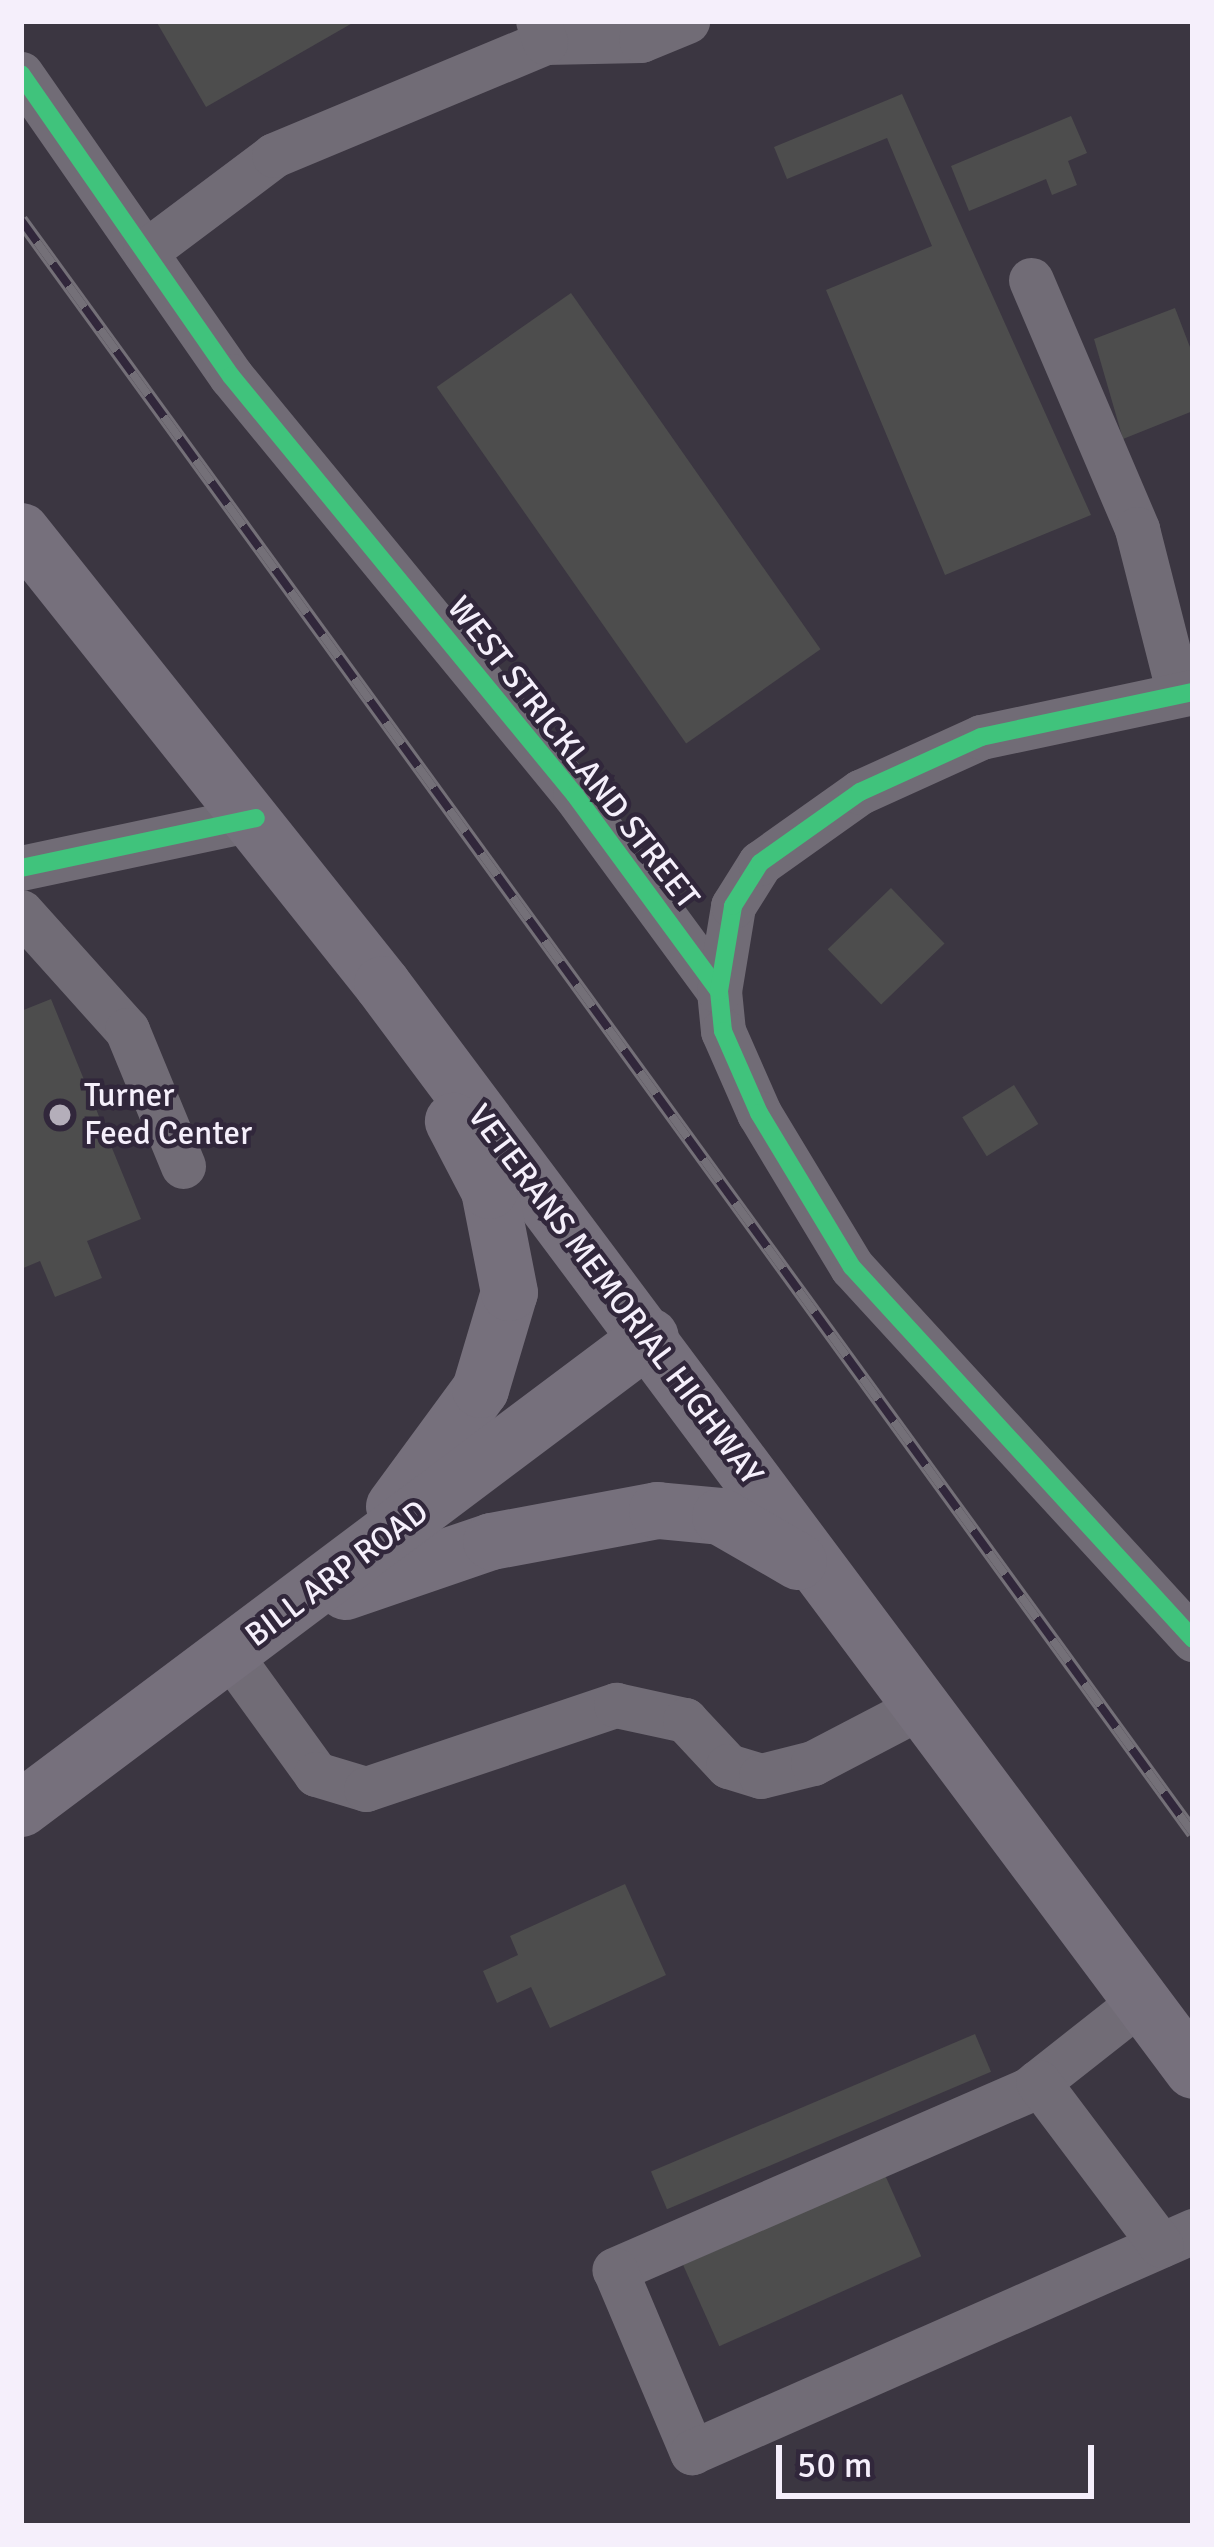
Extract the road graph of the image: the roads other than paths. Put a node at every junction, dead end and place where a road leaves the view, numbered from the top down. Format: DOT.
graph roads {
  1 [pos="687,21"];
  2 [pos="542,32"];
  3 [pos="21,74"];
  4 [pos="145,252"];
  5 [pos="1031,280"];
  6 [pos="28,553"];
  7 [pos="1186,693"];
  8 [pos="256,818"];
  9 [pos="21,868"];
  10 [pos="21,912"];
  11 [pos="382,984"];
  12 [pos="718,991"];
  13 [pos="183,1166"];
  14 [pos="650,1336"];
  15 [pos="349,1565"];
  16 [pos="828,1584"];
  17 [pos="285,1613"];
  18 [pos="1193,1639"];
  19 [pos="230,1654"];
  20 [pos="918,1708"];
  21 [pos="21,1808"];
  22 [pos="1141,2001"];
  23 [pos="1193,2070"];
  24 [pos="1039,2082"];
  25 [pos="1177,2238"];
  1 -- 2 [label="street"];
  2 -- 4 [label="street"];
  3 -- 4 [label="street, WEST STRICKLAND STREET"];
  4 -- 12 [label="street, WEST STRICKLAND STREET"];
  5 -- 7 [label="street"];
  6 -- 8 [label="main road, VETERANS MEMORIAL HIGHWAY"];
  7 -- 12 [label="street"];
  8 -- 9 [label="street"];
  8 -- 11 [label="main road, VETERANS MEMORIAL HIGHWAY"];
  10 -- 13 [label="street"];
  11 -- 14 [label="main road, VETERANS MEMORIAL HIGHWAY"];
  11 -- 15 [label="main road"];
  12 -- 18 [label="street, WEST STRICKLAND STREET"];
  14 -- 15 [label="main road, BILL ARP ROAD"];
  14 -- 16 [label="main road, VETERANS MEMORIAL HIGHWAY"];
  15 -- 17 [label="main road, BILL ARP ROAD"];
  16 -- 17 [label="main road"];
  16 -- 20 [label="main road, VETERANS MEMORIAL HIGHWAY"];
  17 -- 19 [label="main road, BILL ARP ROAD"];
  19 -- 20 [label="street"];
  19 -- 21 [label="main road, BILL ARP ROAD"];
  20 -- 22 [label="main road, VETERANS MEMORIAL HIGHWAY"];
  22 -- 23 [label="main road, VETERANS MEMORIAL HIGHWAY"];
  22 -- 24 [label="street"];
  24 -- 25 [label="street"];
  24 -- 25 [label="street"];
}
